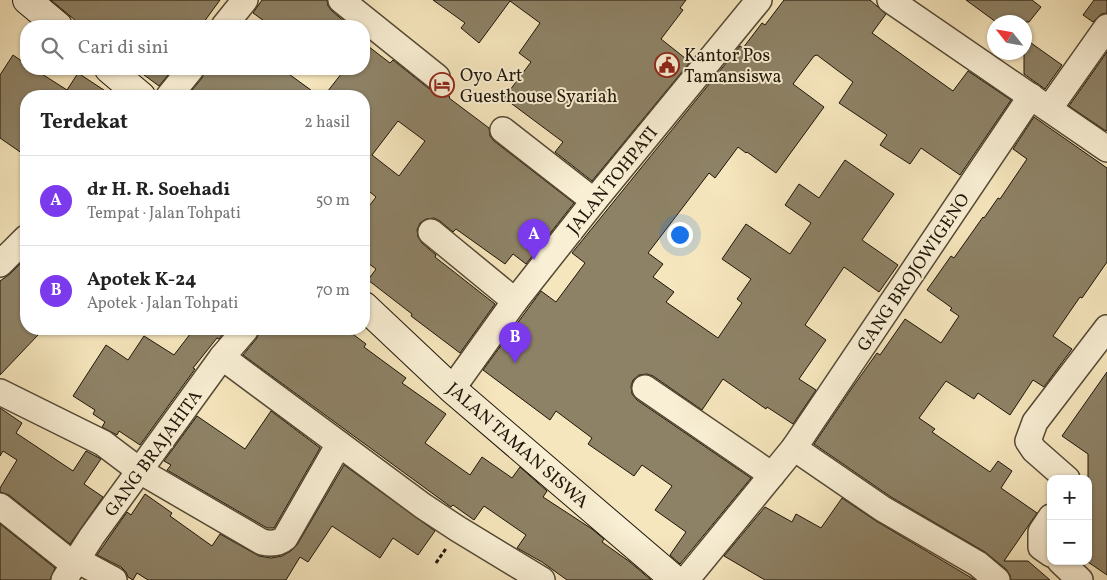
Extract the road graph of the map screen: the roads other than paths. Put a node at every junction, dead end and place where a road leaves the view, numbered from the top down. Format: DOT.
graph roads {
  1 [pos="27,0"];
  2 [pos="245,0"];
  3 [pos="341,0"];
  4 [pos="759,0"];
  5 [pos="890,0"];
  6 [pos="51,20"];
  7 [pos="229,20"];
  8 [pos="365,20"];
  9 [pos="370,24"];
  10 [pos="1107,27"];
  11 [pos="116,75"];
  12 [pos="186,75"];
  13 [pos="436,78"];
  14 [pos="133,90"];
  15 [pos="174,90"];
  16 [pos="1040,103"];
  17 [pos="503,130"];
  18 [pos="1107,149"];
  19 [pos="594,201"];
  20 [pos="431,232"];
  21 [pos="20,244"];
  22 [pos="0,264"];
  23 [pos="515,301"];
  24 [pos="370,312"];
  25 [pos="1107,328"];
  26 [pos="241,335"];
  27 [pos="222,357"];
  28 [pos="645,388"];
  29 [pos="452,389"];
  30 [pos="0,392"];
  31 [pos="339,444"];
  32 [pos="794,448"];
  33 [pos="140,471"];
  34 [pos="772,475"];
  35 [pos="1062,475"];
  36 [pos="0,506"];
  37 [pos="1047,523"];
  38 [pos="1047,551"];
  39 [pos="1064,565"];
  40 [pos="72,568"];
  41 [pos="114,580"];
  42 [pos="542,580"];
  43 [pos="675,580"];
  44 [pos="686,580"];
  45 [pos="997,580"];
  46 [pos="1080,580"];
  1 -- 6 [label="main road"];
  2 -- 7 [label="street"];
  3 -- 8 [label="street"];
  4 -- 19 [label="street, JALAN TOHPATI"];
  5 -- 16 [label="street"];
  9 -- 13 [label="street"];
  10 -- 16 [label="street, GANG BROJOWIGENO"];
  11 -- 14 [label="main road"];
  12 -- 15 [label="street"];
  16 -- 18 [label="street"];
  16 -- 32 [label="street, GANG BROJOWIGENO"];
  17 -- 19 [label="street"];
  19 -- 23 [label="street, JALAN TOHPATI"];
  20 -- 23 [label="street"];
  21 -- 22 [label="street"];
  23 -- 29 [label="street, JALAN TOHPATI"];
  24 -- 29 [label="main road, JALAN TAMAN SISWA"];
  25 -- 35 [label="street"];
  26 -- 27 [label="street, GANG BRAJAHITA"];
  27 -- 31 [label="street"];
  27 -- 33 [label="street, GANG BRAJAHITA"];
  28 -- 34 [label="street"];
  29 -- 43 [label="main road, JALAN TAMAN SISWA"];
  30 -- 33 [label="street"];
  31 -- 33 [label="street"];
  31 -- 42 [label="street"];
  32 -- 34 [label="street, GANG BROJOWIGENO"];
  32 -- 45 [label="street"];
  33 -- 40 [label="street, GANG BRAJAHITA"];
  34 -- 44 [label="street, GANG BROJOWIGENO"];
  36 -- 40 [label="street"];
  37 -- 38 [label="street"];
  39 -- 46 [label="street"];
  40 -- 41 [label="street"];
}
